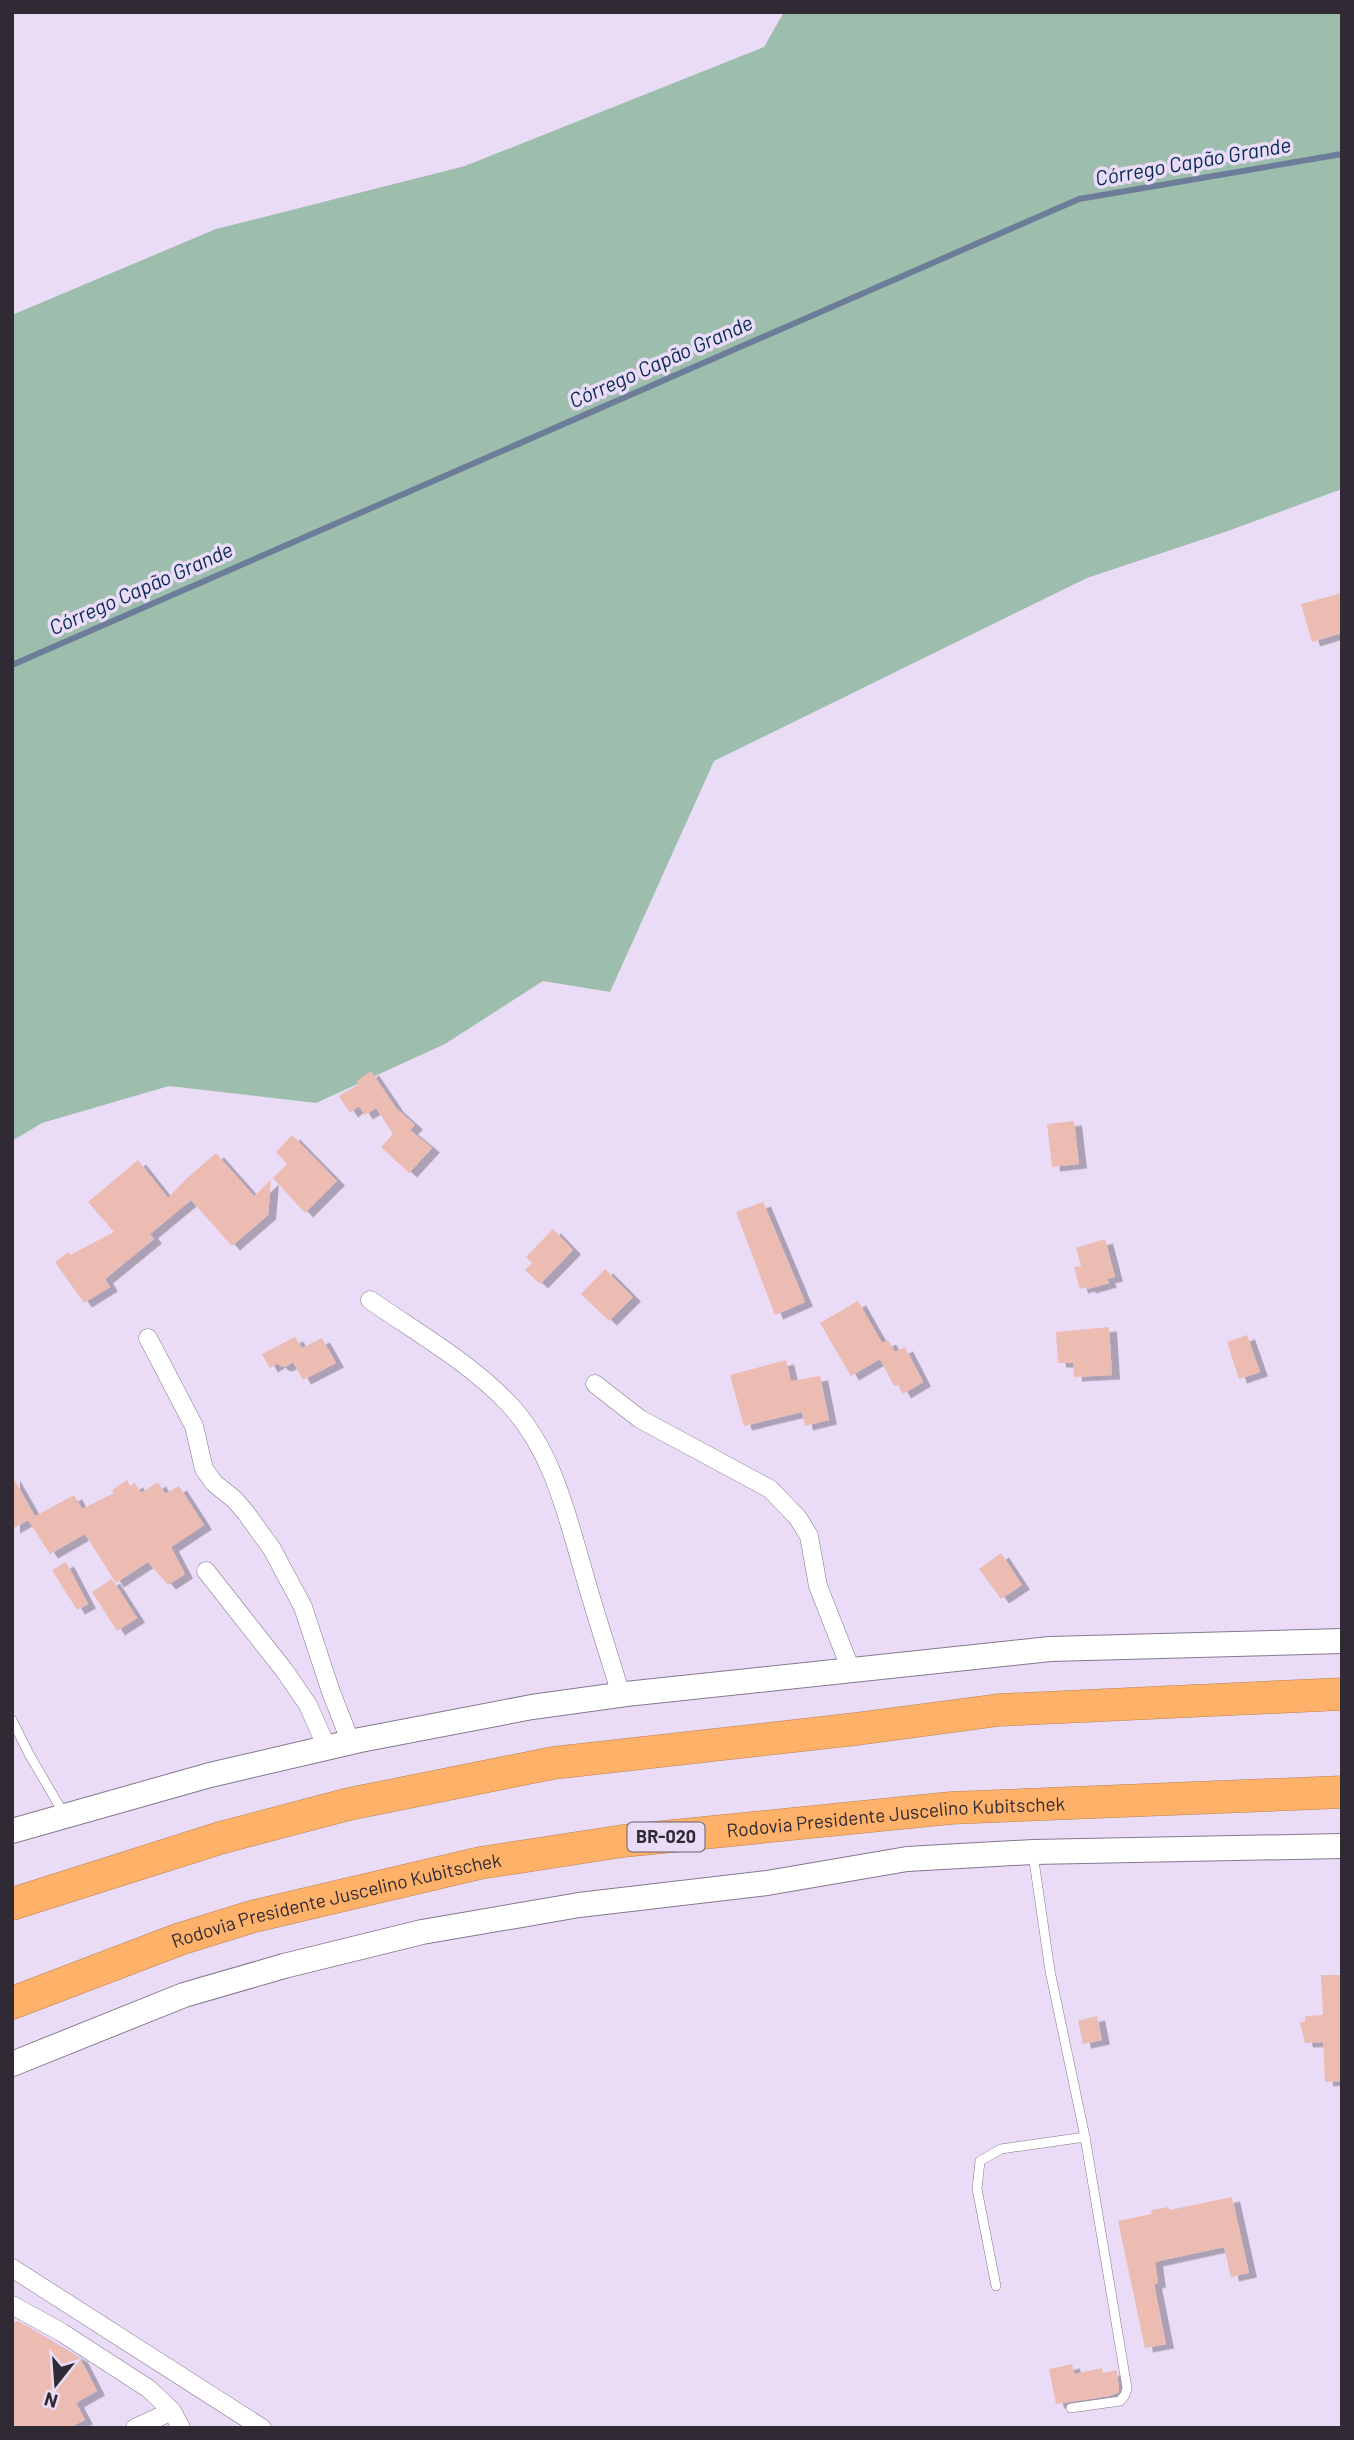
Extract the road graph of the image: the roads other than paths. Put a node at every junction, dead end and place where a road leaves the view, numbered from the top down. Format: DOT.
graph roads {
  1 [pos="370,1300"];
  2 [pos="148,1338"];
  3 [pos="595,1384"];
  4 [pos="206,1571"];
  5 [pos="1342,1641"];
  6 [pos="850,1670"];
  7 [pos="1342,1693"];
  8 [pos="621,1695"];
  9 [pos="12,1720"];
  10 [pos="351,1742"];
  11 [pos="327,1748"];
  12 [pos="1342,1792"];
  13 [pos="65,1816"];
  14 [pos="12,1831"];
  15 [pos="1342,1846"];
  16 [pos="1033,1852"];
  17 [pos="12,1905"];
  18 [pos="12,2003"];
  19 [pos="12,2064"];
  20 [pos="1085,2137"];
  21 [pos="12,2268"];
  22 [pos="996,2286"];
  23 [pos="12,2305"];
  24 [pos="1071,2408"];
  25 [pos="172,2411"];
  26 [pos="135,2428"];
  27 [pos="181,2428"];
  28 [pos="262,2428"];
  1 -- 8 [label="street"];
  2 -- 10 [label="street"];
  3 -- 6 [label="street"];
  4 -- 11 [label="street"];
  5 -- 6 [label="main road"];
  6 -- 8 [label="main road"];
  7 -- 17 [label="highway"];
  8 -- 10 [label="main road"];
  9 -- 13 [label="lane"];
  10 -- 11 [label="main road"];
  11 -- 13 [label="main road"];
  12 -- 18 [label="highway, Rodovia Presidente Juscelino Kubitschek / BR-020"];
  13 -- 14 [label="main road"];
  15 -- 16 [label="main road"];
  16 -- 19 [label="main road"];
  16 -- 20 [label="lane"];
  20 -- 22 [label="lane"];
  20 -- 24 [label="lane"];
  21 -- 28 [label="street"];
  23 -- 25 [label="street"];
  25 -- 26 [label="street"];
  25 -- 27 [label="street"];
}
